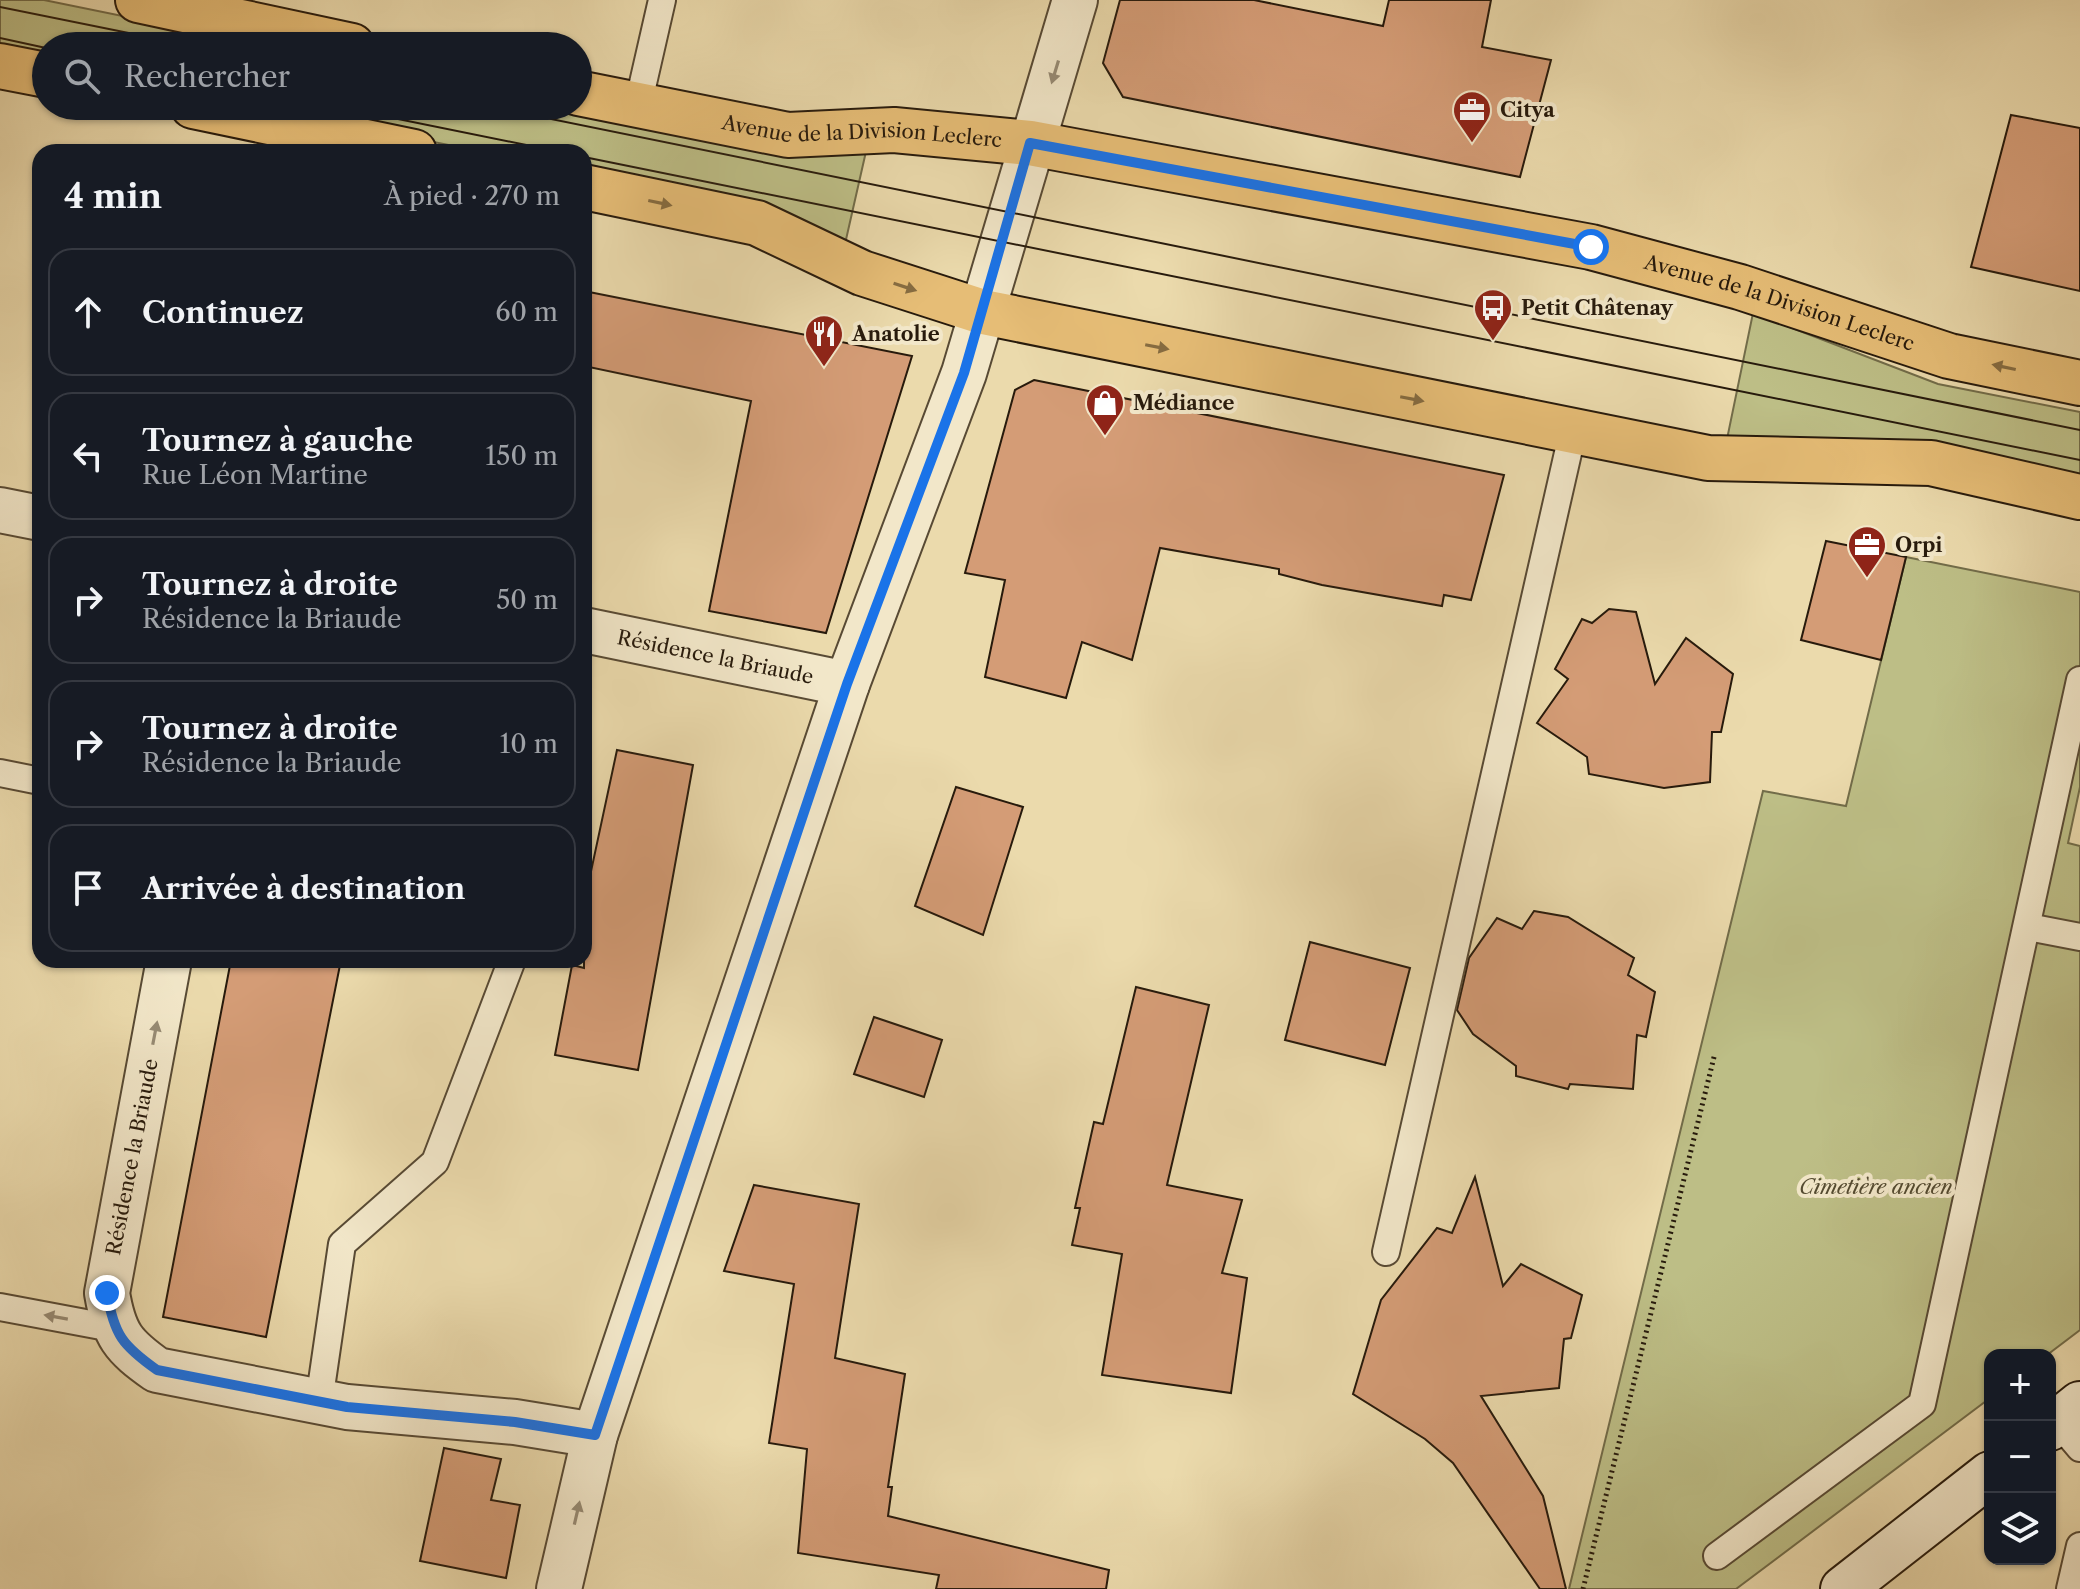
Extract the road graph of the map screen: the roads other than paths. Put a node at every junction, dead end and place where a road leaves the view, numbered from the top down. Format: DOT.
graph roads {
  1 [pos="138,0"];
  2 [pos="662,0"];
  3 [pos="1075,0"];
  4 [pos="287,32"];
  5 [pos="0,66"];
  6 [pos="32,72"];
  7 [pos="592,96"];
  8 [pos="638,105"];
  9 [pos="260,120"];
  10 [pos="1030,143"];
  11 [pos="376,144"];
  12 [pos="592,189"];
  13 [pos="983,312"];
  14 [pos="2080,383"];
  15 [pos="1573,431"];
  16 [pos="2080,497"];
  17 [pos="0,510"];
  18 [pos="32,516"];
  19 [pos="592,632"];
  20 [pos="2080,680"];
  21 [pos="847,684"];
  22 [pos="0,773"];
  23 [pos="32,779"];
  24 [pos="2028,927"];
  25 [pos="2080,937"];
  26 [pos="168,968"];
  27 [pos="509,968"];
  28 [pos="1386,1252"];
  29 [pos="0,1307"];
  30 [pos="112,1328"];
  31 [pos="319,1402"];
  32 [pos="595,1435"];
  33 [pos="1984,1479"];
  34 [pos="2080,1546"];
  35 [pos="1717,1556"];
  36 [pos="559,1589"];
  37 [pos="1843,1589"];
  38 [pos="2070,1589"];
  1 -- 4 [label="main road"];
  2 -- 8 [label="lane"];
  3 -- 10 [label="street, one-way"];
  5 -- 6 [label="main road"];
  7 -- 8 [label="main road, Avenue de la Division Leclerc"];
  8 -- 10 [label="main road, Avenue de la Division Leclerc"];
  9 -- 11 [label="main road"];
  10 -- 13 [label="street"];
  14 -- 10 [label="main road, Avenue de la Division Leclerc, one-way"];
  12 -- 13 [label="main road, one-way"];
  13 -- 15 [label="main road, one-way"];
  13 -- 21 [label="street"];
  15 -- 16 [label="main road"];
  15 -- 28 [label="lane"];
  17 -- 18 [label="street"];
  19 -- 21 [label="street, Résidence la Briaude"];
  20 -- 24 [label="lane"];
  21 -- 32 [label="street"];
  22 -- 23 [label="lane"];
  24 -- 25 [label="lane"];
  24 -- 35 [label="lane"];
  30 -- 26 [label="street, Résidence la Briaude, one-way"];
  27 -- 31 [label="lane"];
  30 -- 29 [label="lane, one-way"];
  30 -- 31 [label="street"];
  31 -- 32 [label="street"];
  36 -- 32 [label="street, one-way"];
  33 -- 37 [label="street"];
  34 -- 38 [label="lane"];
}
